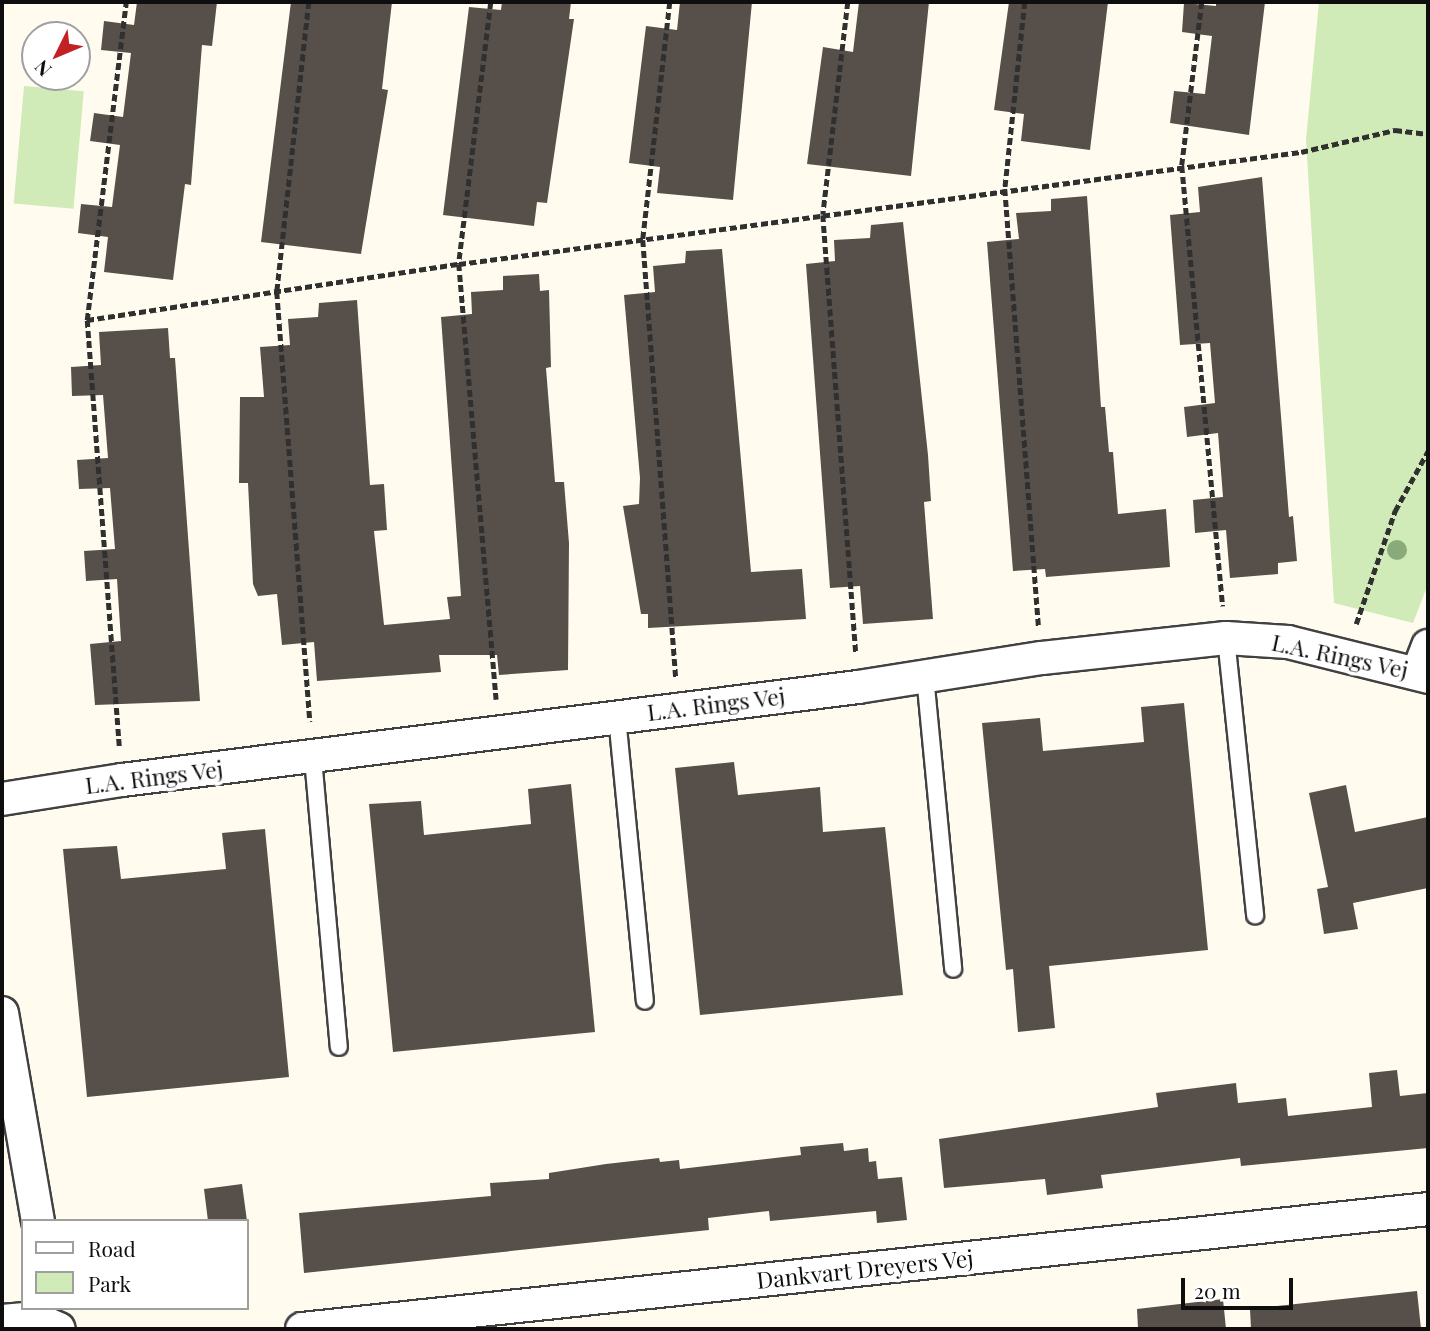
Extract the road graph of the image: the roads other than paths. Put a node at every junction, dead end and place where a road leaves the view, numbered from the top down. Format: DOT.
graph roads {
  1 [pos="1226,638"];
  2 [pos="1425,665"];
  3 [pos="925,676"];
  4 [pos="617,717"];
  5 [pos="313,758"];
  6 [pos="2,800"];
  7 [pos="1255,915"];
  8 [pos="953,969"];
  9 [pos="645,1001"];
  10 [pos="2,1013"];
  11 [pos="339,1047"];
  12 [pos="1428,1209"];
  13 [pos="38,1219"];
  14 [pos="54,1310"];
  15 [pos="2,1321"];
  16 [pos="58,1329"];
  17 [pos="302,1329"];
  1 -- 2 [label="street, L.A. Rings Vej"];
  1 -- 3 [label="street, L.A. Rings Vej"];
  1 -- 7 [label="lane"];
  3 -- 4 [label="street, L.A. Rings Vej"];
  3 -- 8 [label="lane"];
  4 -- 5 [label="street, L.A. Rings Vej"];
  4 -- 9 [label="lane"];
  5 -- 6 [label="street, L.A. Rings Vej"];
  5 -- 11 [label="lane"];
  10 -- 13 [label="street"];
  12 -- 17 [label="street, Dankvart Dreyers Vej"];
  14 -- 16 [label="street"];
  15 -- 16 [label="street"];
}
